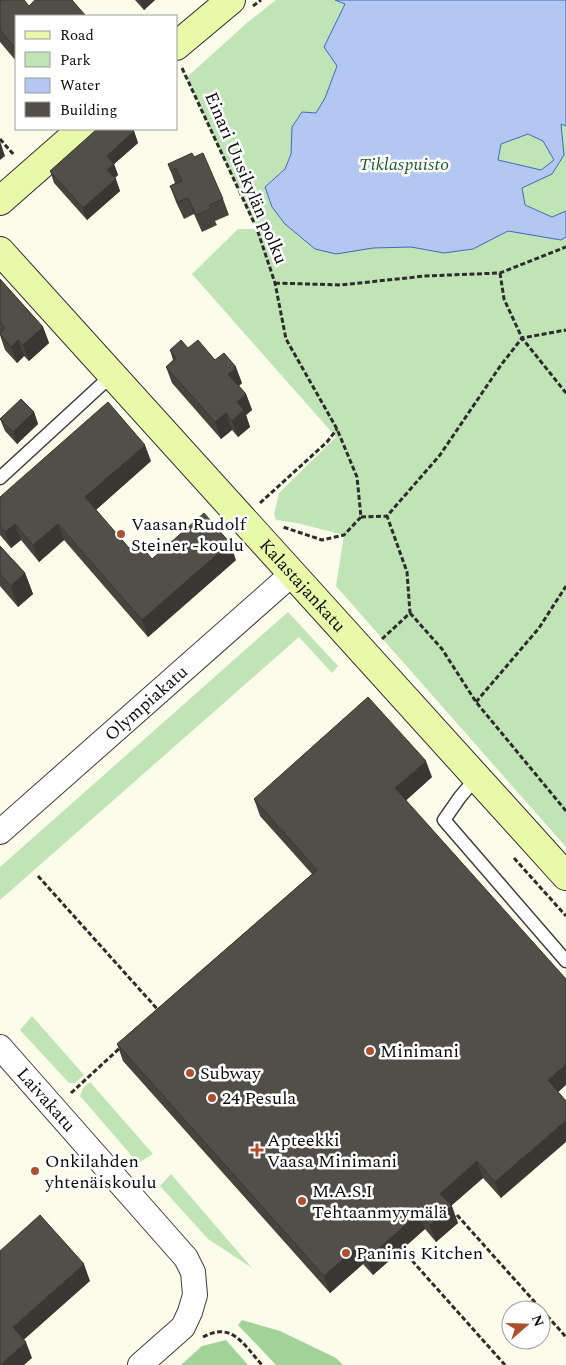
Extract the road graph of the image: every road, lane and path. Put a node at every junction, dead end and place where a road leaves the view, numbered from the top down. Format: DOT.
graph roads {
  1 [pos="231,0"];
  2 [pos="179,57"];
  3 [pos="81,130"];
  4 [pos="0,139"];
  5 [pos="14,155"];
  6 [pos="0,201"];
  7 [pos="566,247"];
  8 [pos="0,251"];
  9 [pos="500,273"];
  10 [pos="275,282"];
  11 [pos="566,330"];
  12 [pos="522,338"];
  13 [pos="112,375"];
  14 [pos="566,393"];
  15 [pos="337,429"];
  16 [pos="0,478"];
  17 [pos="260,504"];
  18 [pos="387,516"];
  19 [pos="361,517"];
  20 [pos="276,522"];
  21 [pos="292,574"];
  22 [pos="566,586"];
  23 [pos="410,613"];
  24 [pos="365,654"];
  25 [pos="476,702"];
  26 [pos="477,777"];
  27 [pos="566,811"];
  28 [pos="0,832"];
  29 [pos="38,876"];
  30 [pos="566,876"];
  31 [pos="566,961"];
  32 [pos="153,1016"];
  33 [pos="123,1045"];
  34 [pos="0,1047"];
  35 [pos="71,1093"];
  36 [pos="457,1215"];
  37 [pos="407,1255"];
  38 [pos="183,1327"];
  39 [pos="566,1337"];
  40 [pos="140,1365"];
  41 [pos="262,1365"];
  42 [pos="505,1365"];
  1 -- 2 [label="street"];
  2 -- 10 [label="path, Einari Uusikylän polku"];
  3 -- 6 [label="street"];
  4 -- 5 [label="path"];
  7 -- 9 [label="path"];
  8 -- 13 [label="street, Kalastajankatu"];
  9 -- 10 [label="path"];
  9 -- 12 [label="path"];
  10 -- 15 [label="path, Einari Uusikylän polku"];
  11 -- 12 [label="path"];
  12 -- 14 [label="path"];
  12 -- 18 [label="path"];
  13 -- 16 [label="lane"];
  13 -- 21 [label="street, Kalastajankatu"];
  15 -- 17 [label="path"];
  15 -- 19 [label="path, Einari Uusikylän polku"];
  18 -- 19 [label="path"];
  18 -- 23 [label="path"];
  19 -- 20 [label="path"];
  21 -- 24 [label="street, Kalastajankatu"];
  21 -- 28 [label="street, Olympiakatu"];
  22 -- 25 [label="path"];
  23 -- 24 [label="path"];
  23 -- 25 [label="path"];
  24 -- 26 [label="street, Kalastajankatu"];
  25 -- 27 [label="path"];
  26 -- 30 [label="street, Kalastajankatu"];
  26 -- 31 [label="lane"];
  29 -- 32 [label="path"];
  33 -- 35 [label="path"];
  34 -- 38 [label="street, Laivakatu"];
  36 -- 39 [label="path"];
  37 -- 42 [label="path"];
  38 -- 40 [label="street"];
  38 -- 41 [label="path"];
}
